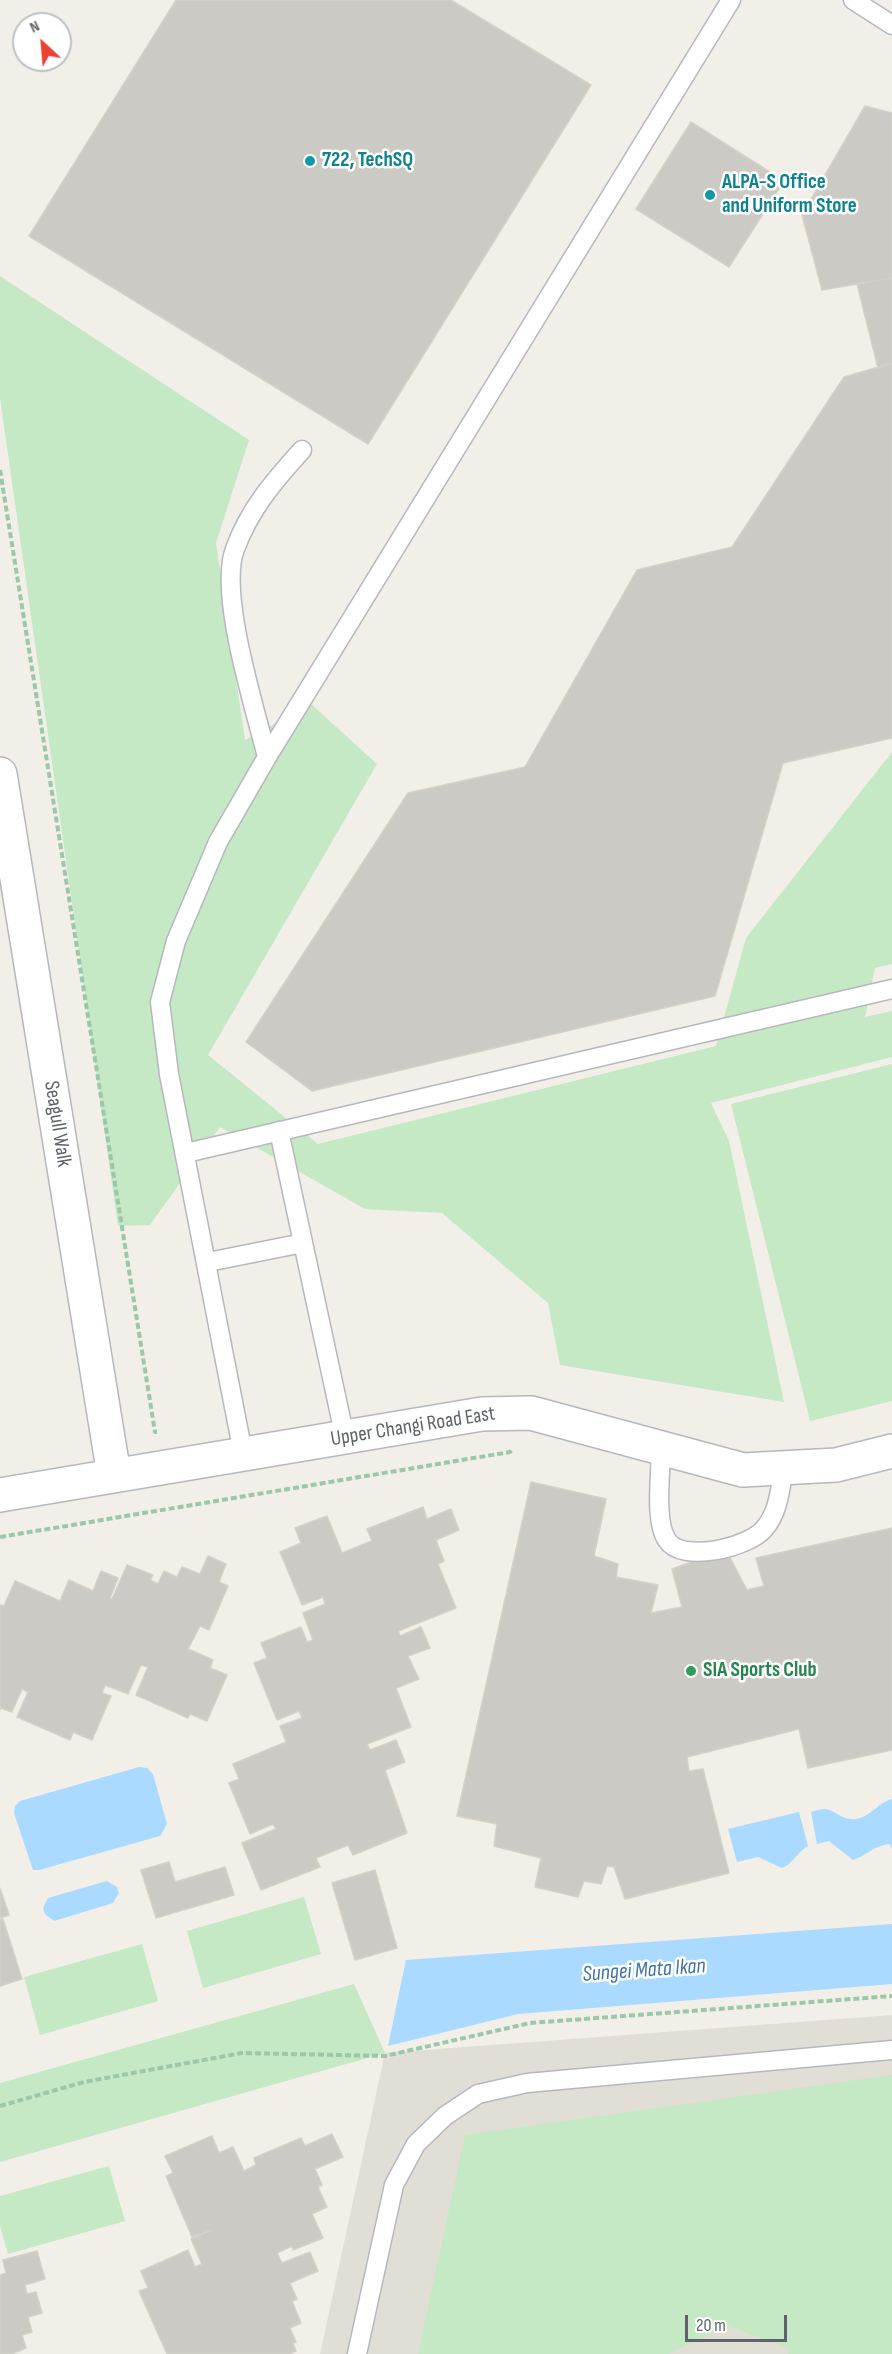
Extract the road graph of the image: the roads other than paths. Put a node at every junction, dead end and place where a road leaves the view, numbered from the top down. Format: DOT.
graph roads {
  1 [pos="731,0"];
  2 [pos="853,0"];
  3 [pos="892,25"];
  4 [pos="302,450"];
  5 [pos="267,757"];
  6 [pos="0,774"];
  7 [pos="892,989"];
  8 [pos="279,1131"];
  9 [pos="186,1153"];
  10 [pos="303,1243"];
  11 [pos="208,1262"];
  12 [pos="345,1438"];
  13 [pos="662,1449"];
  14 [pos="892,1451"];
  15 [pos="243,1453"];
  16 [pos="784,1468"];
  17 [pos="114,1475"];
  18 [pos="0,1495"];
  19 [pos="892,2050"];
  20 [pos="357,2354"];
  1 -- 5 [label="lane"];
  2 -- 3 [label="lane"];
  4 -- 5 [label="lane"];
  5 -- 9 [label="lane"];
  6 -- 17 [label="street, Seagull Walk"];
  7 -- 8 [label="lane"];
  8 -- 9 [label="lane"];
  8 -- 10 [label="lane"];
  9 -- 11 [label="lane"];
  10 -- 11 [label="lane"];
  10 -- 12 [label="lane"];
  11 -- 15 [label="lane"];
  12 -- 13 [label="street, Upper Changi Road East"];
  12 -- 15 [label="street, Upper Changi Road East"];
  13 -- 16 [label="street, Upper Changi Road East"];
  13 -- 16 [label="lane"];
  14 -- 16 [label="street, Upper Changi Road East"];
  15 -- 17 [label="street, Upper Changi Road East"];
  17 -- 18 [label="street, Upper Changi Road East"];
  19 -- 20 [label="lane"];
}
